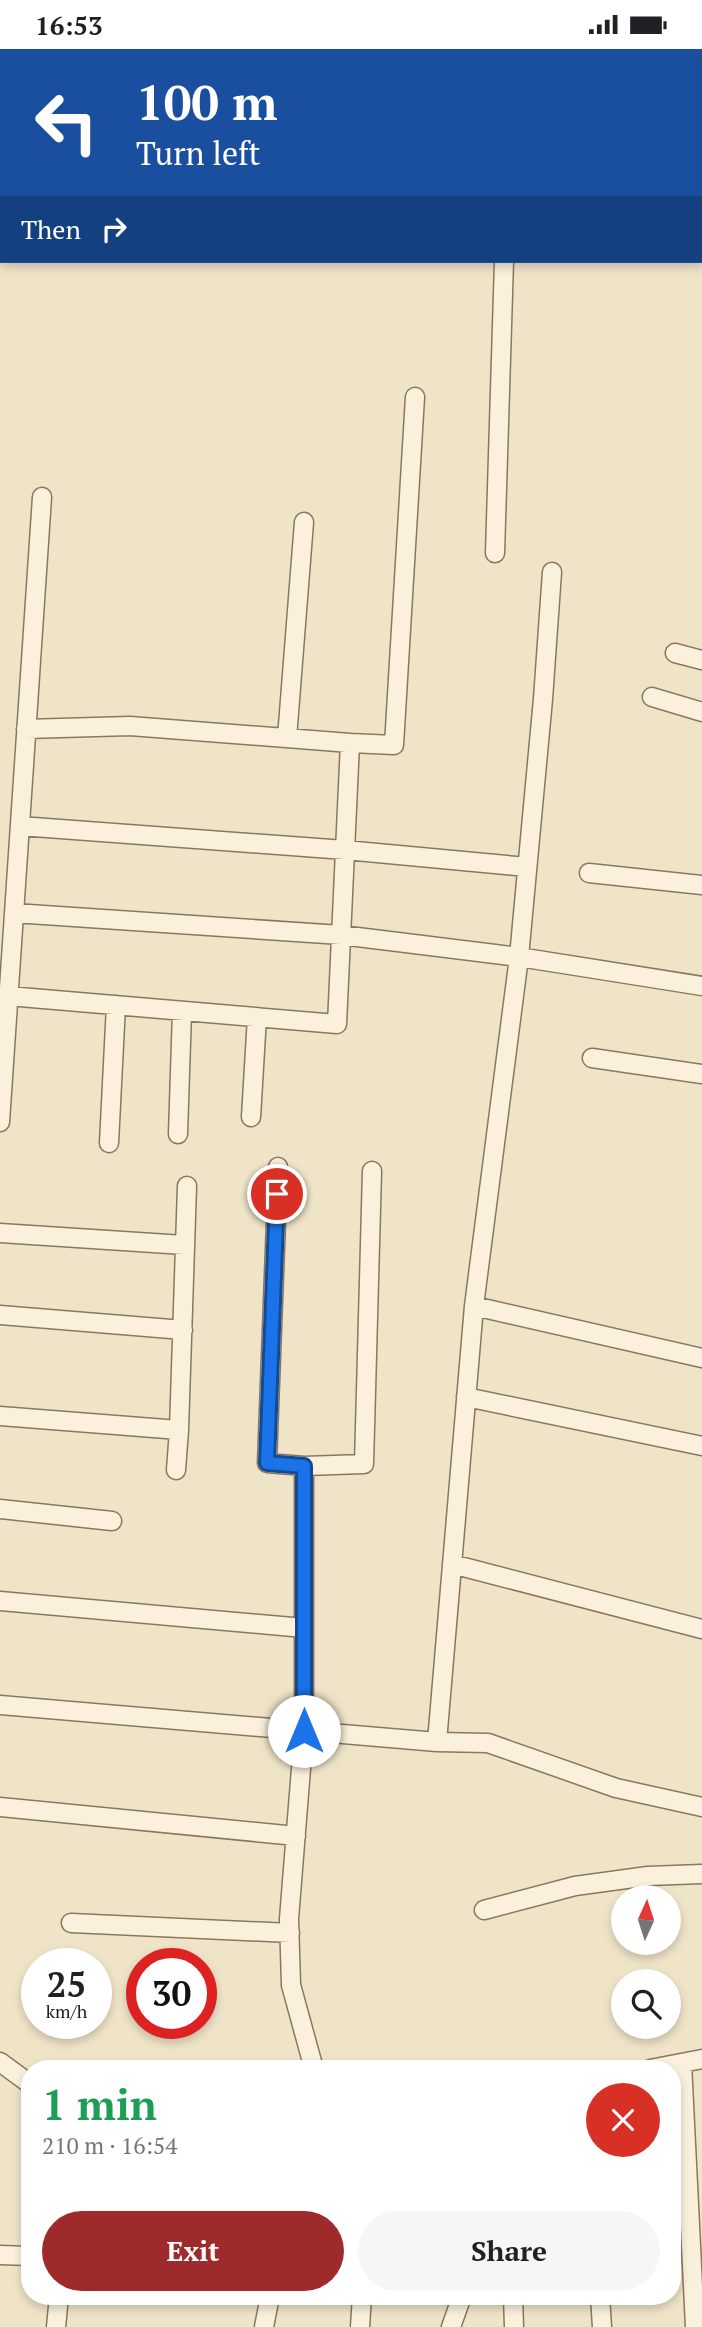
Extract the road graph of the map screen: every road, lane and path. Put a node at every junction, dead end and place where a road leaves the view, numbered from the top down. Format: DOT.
graph roads {
  1 [pos="504,263"];
  2 [pos="415,397"];
  3 [pos="42,497"];
  4 [pos="304,521"];
  5 [pos="495,553"];
  6 [pos="552,572"];
  7 [pos="675,653"];
  8 [pos="702,660"];
  9 [pos="652,697"];
  10 [pos="702,712"];
  11 [pos="26,729"];
  12 [pos="288,738"];
  13 [pos="350,743"];
  14 [pos="20,826"];
  15 [pos="345,850"];
  16 [pos="527,867"];
  17 [pos="589,873"];
  18 [pos="702,885"];
  19 [pos="14,913"];
  20 [pos="341,935"];
  21 [pos="519,957"];
  22 [pos="702,986"];
  23 [pos="8,996"];
  24 [pos="116,1005"];
  25 [pos="182,1011"];
  26 [pos="257,1017"];
  27 [pos="592,1058"];
  28 [pos="702,1074"];
  29 [pos="251,1117"];
  30 [pos="0,1122"];
  31 [pos="178,1134"];
  32 [pos="109,1143"];
  33 [pos="278,1167"];
  34 [pos="372,1171"];
  35 [pos="187,1186"];
  36 [pos="0,1233"];
  37 [pos="184,1245"];
  38 [pos="474,1306"];
  39 [pos="0,1315"];
  40 [pos="183,1330"];
  41 [pos="702,1358"];
  42 [pos="466,1397"];
  43 [pos="0,1416"];
  44 [pos="180,1430"];
  45 [pos="702,1445"];
  46 [pos="304,1466"];
  47 [pos="176,1470"];
  48 [pos="0,1509"];
  49 [pos="113,1521"];
  50 [pos="452,1564"];
  51 [pos="0,1601"];
  52 [pos="304,1628"];
  53 [pos="702,1629"];
  54 [pos="0,1705"];
  55 [pos="304,1731"];
  56 [pos="437,1742"];
  57 [pos="0,1807"];
  58 [pos="702,1807"];
  59 [pos="296,1836"];
  60 [pos="702,1874"];
  61 [pos="484,1910"];
  62 [pos="71,1923"];
  63 [pos="290,1933"];
  64 [pos="702,2059"];
  65 [pos="312,2060"];
  66 [pos="0,2062"];
  67 [pos="682,2063"];
  68 [pos="21,2077"];
  69 [pos="0,2255"];
  70 [pos="21,2256"];
  71 [pos="58,2305"];
  72 [pos="268,2305"];
  73 [pos="361,2305"];
  74 [pos="458,2305"];
  75 [pos="513,2305"];
  76 [pos="601,2305"];
  77 [pos="56,2327"];
  78 [pos="264,2327"];
  79 [pos="360,2327"];
  80 [pos="452,2327"];
  81 [pos="514,2327"];
  82 [pos="602,2327"];
  83 [pos="695,2327"];
  1 -- 5 [label="street"];
  2 -- 13 [label="street"];
  3 -- 11 [label="street"];
  4 -- 12 [label="street"];
  6 -- 16 [label="street"];
  7 -- 8 [label="street"];
  9 -- 10 [label="street"];
  11 -- 12 [label="street"];
  11 -- 14 [label="street"];
  12 -- 13 [label="street"];
  13 -- 15 [label="street"];
  14 -- 15 [label="street"];
  14 -- 19 [label="street"];
  15 -- 16 [label="street"];
  15 -- 20 [label="street"];
  16 -- 21 [label="street"];
  17 -- 18 [label="street"];
  19 -- 20 [label="street"];
  19 -- 23 [label="street"];
  20 -- 21 [label="street"];
  20 -- 26 [label="street"];
  21 -- 22 [label="street"];
  21 -- 38 [label="street"];
  23 -- 24 [label="street"];
  23 -- 30 [label="street"];
  24 -- 25 [label="street"];
  24 -- 32 [label="street"];
  25 -- 26 [label="street"];
  25 -- 31 [label="street"];
  26 -- 29 [label="street"];
  27 -- 28 [label="street"];
  33 -- 46 [label="street"];
  34 -- 46 [label="street"];
  35 -- 37 [label="street"];
  36 -- 37 [label="street"];
  37 -- 40 [label="street"];
  38 -- 41 [label="street"];
  38 -- 42 [label="street"];
  39 -- 40 [label="street"];
  40 -- 44 [label="street"];
  42 -- 45 [label="street"];
  42 -- 50 [label="street"];
  43 -- 44 [label="street"];
  44 -- 47 [label="street"];
  46 -- 52 [label="street"];
  48 -- 49 [label="street"];
  50 -- 53 [label="street"];
  50 -- 56 [label="street"];
  51 -- 52 [label="street"];
  52 -- 55 [label="street"];
  54 -- 55 [label="street"];
  55 -- 56 [label="street"];
  55 -- 59 [label="street"];
  56 -- 58 [label="street"];
  57 -- 59 [label="street"];
  59 -- 63 [label="street"];
  60 -- 61 [label="street"];
  62 -- 63 [label="street"];
  63 -- 65 [label="street"];
  64 -- 67 [label="street"];
  66 -- 68 [label="street"];
  67 -- 83 [label="street"];
  69 -- 70 [label="street"];
  71 -- 77 [label="street"];
  72 -- 78 [label="street"];
  73 -- 79 [label="street"];
  74 -- 80 [label="street"];
  75 -- 81 [label="street"];
  76 -- 82 [label="street"];
}
